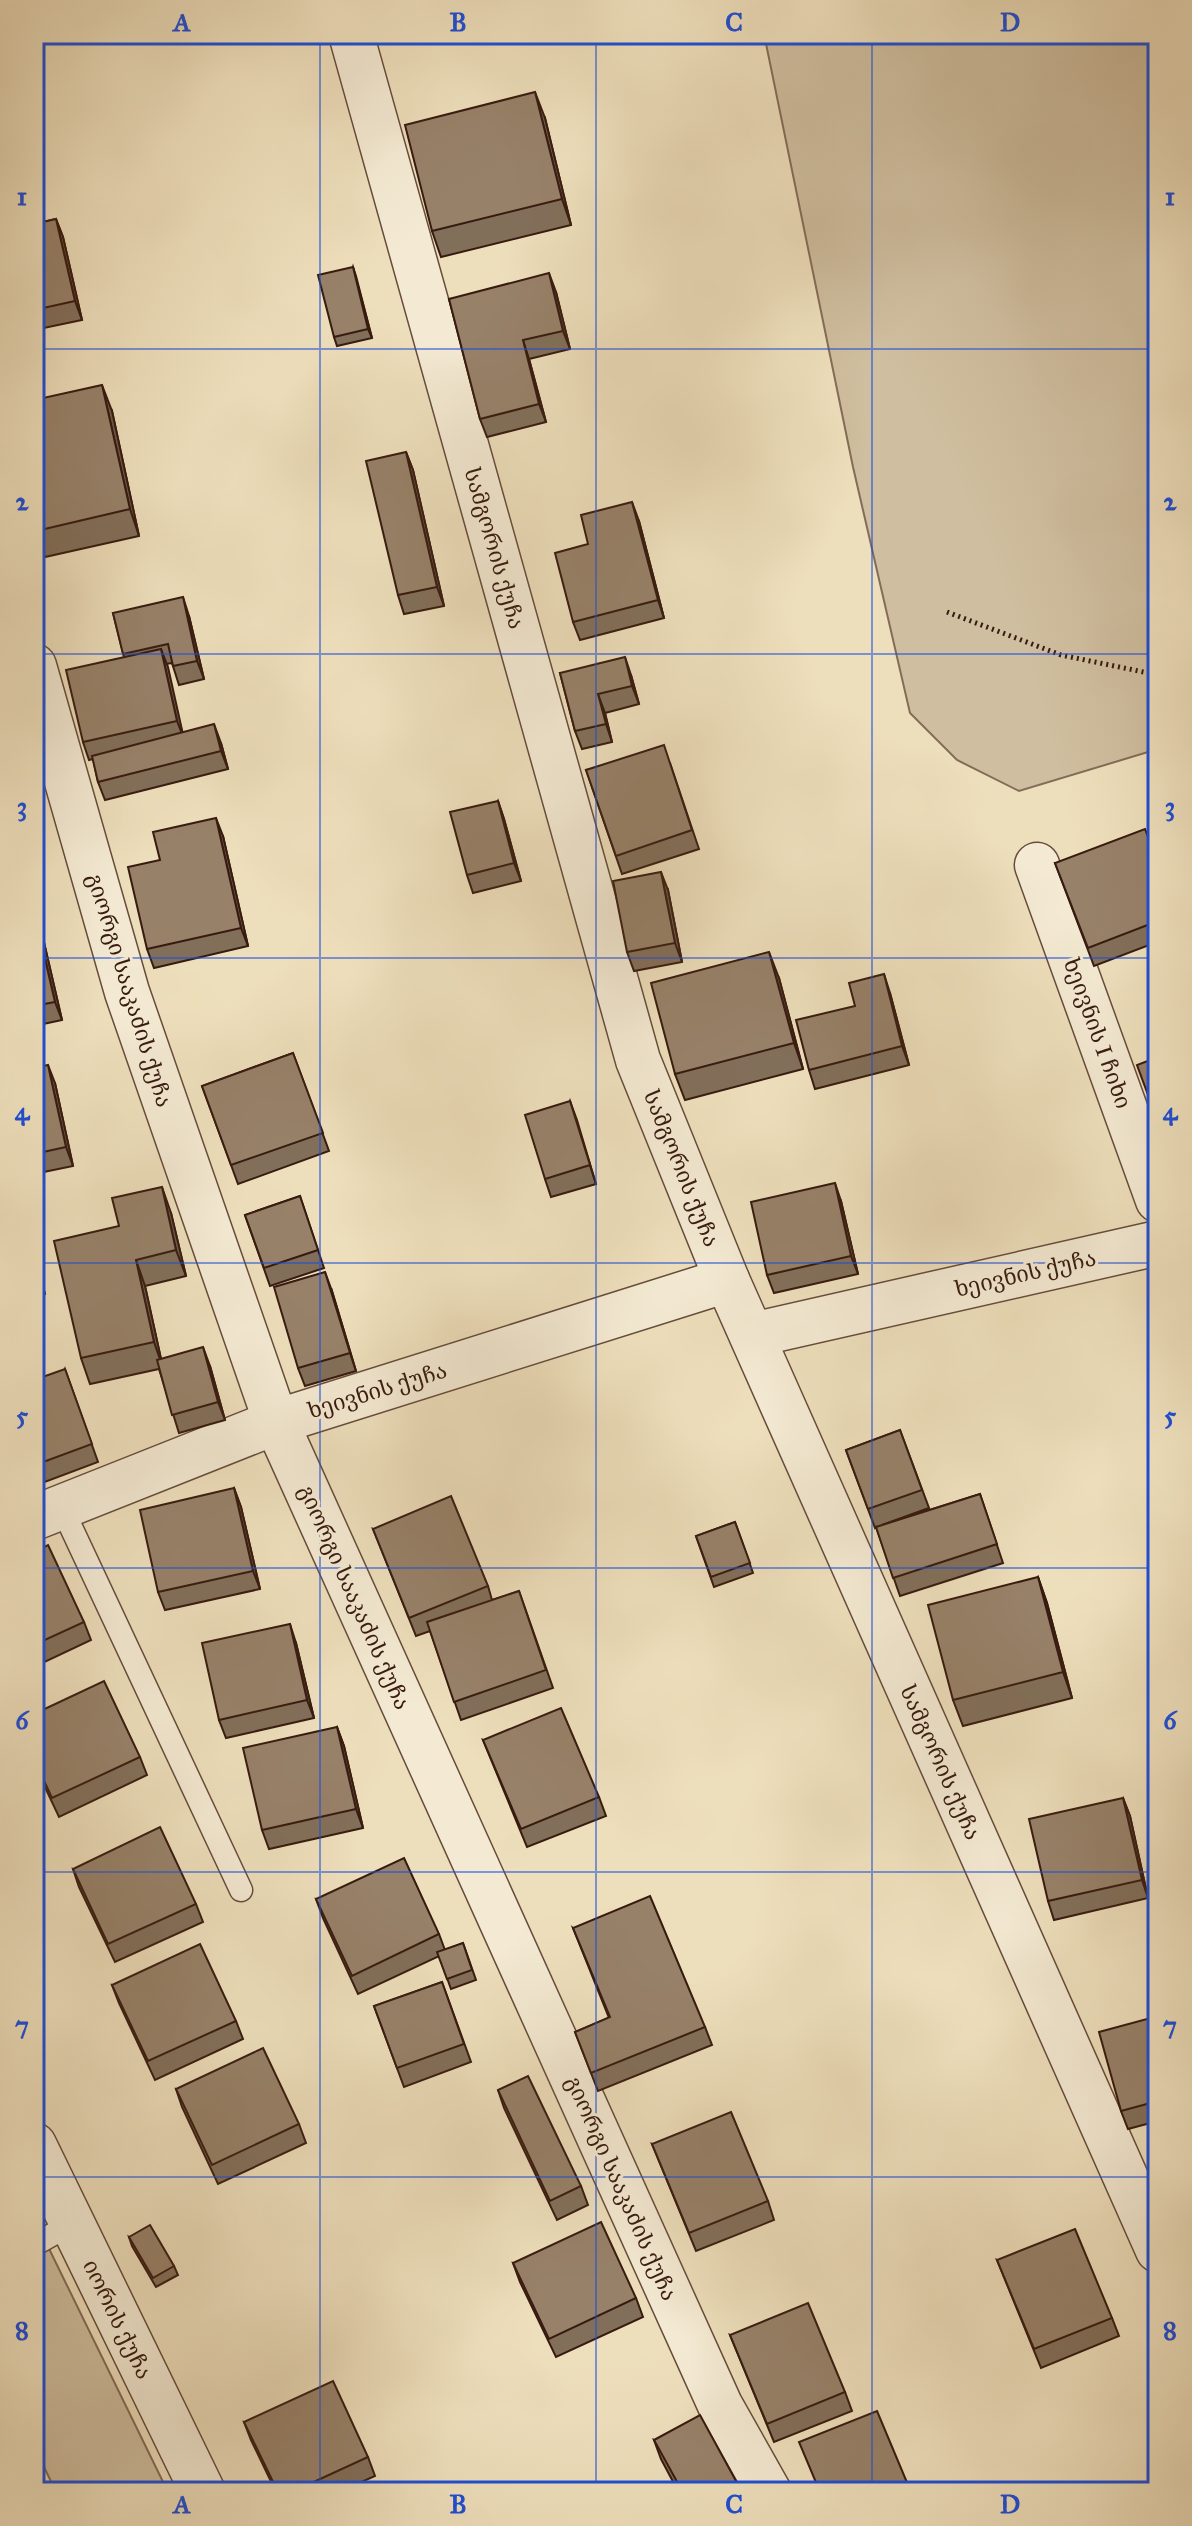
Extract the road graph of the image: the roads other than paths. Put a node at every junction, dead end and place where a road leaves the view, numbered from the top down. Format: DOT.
graph roads {
  1 [pos="351,34"];
  2 [pos="34,666"];
  3 [pos="1037,865"];
  4 [pos="1158,1200"];
  5 [pos="1158,1243"];
  6 [pos="727,1280"];
  7 [pos="752,1335"];
  8 [pos="276,1422"];
  9 [pos="48,1513"];
  10 [pos="241,1890"];
  11 [pos="34,2145"];
  12 [pos="52,2235"];
  13 [pos="1158,2250"];
  14 [pos="203,2492"];
  15 [pos="769,2492"];
  1 -- 6 [label="street, სამგორის ქუჩა"];
  2 -- 8 [label="street, გიორგი სააკაძის ქუჩა"];
  3 -- 4 [label="street, ხეივნის I ჩიხი"];
  5 -- 7 [label="street, ხეივნის ქუჩა"];
  6 -- 7 [label="street, სამგორის ქუჩა"];
  6 -- 8 [label="street, ხეივნის ქუჩა"];
  7 -- 13 [label="street, სამგორის ქუჩა"];
  8 -- 9 [label="street, ხეივნის ქუჩა"];
  8 -- 15 [label="street, გიორგი სააკაძის ქუჩა"];
  9 -- 10 [label="lane"];
  11 -- 12 [label="street, იორის ქუჩა"];
  12 -- 14 [label="street, იორის ქუჩა"];
}
